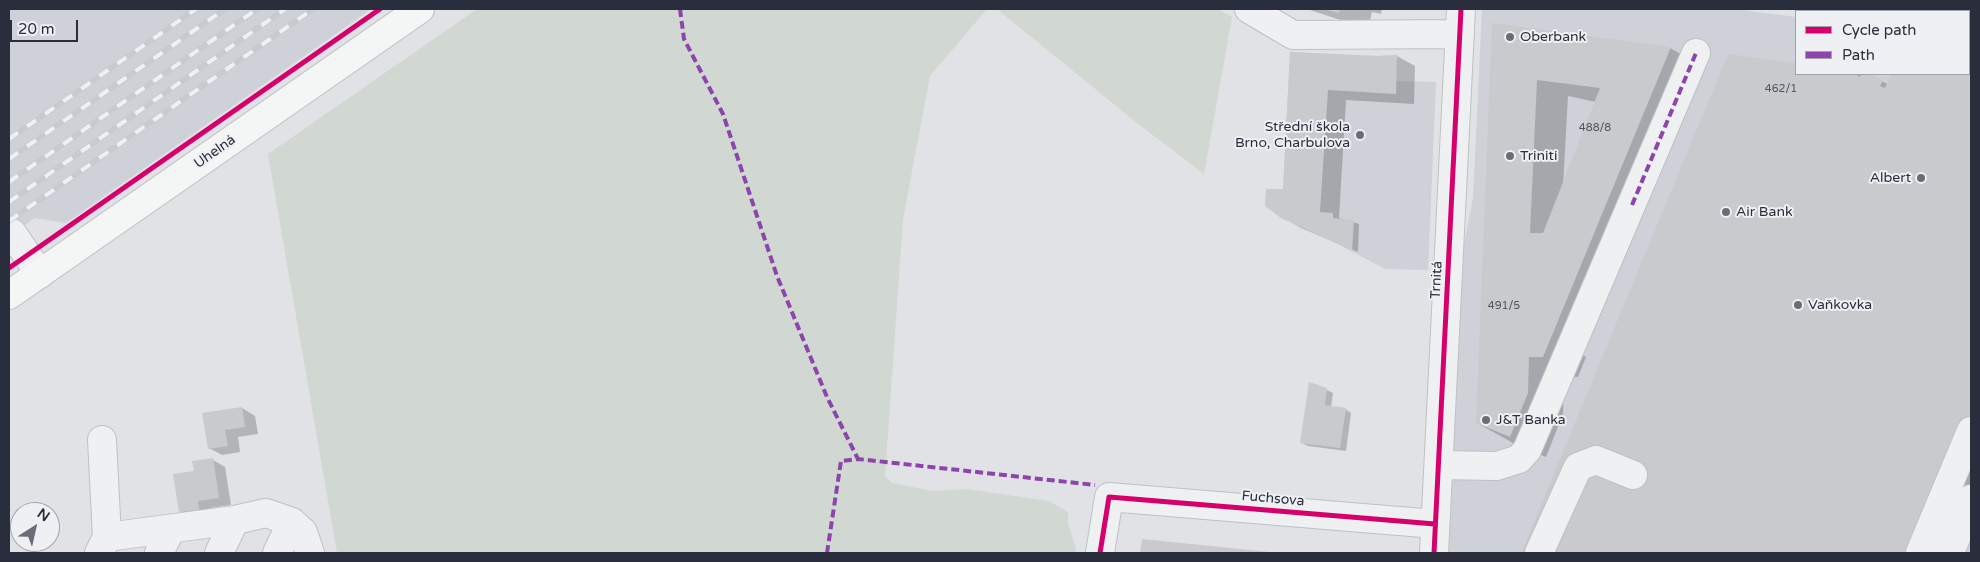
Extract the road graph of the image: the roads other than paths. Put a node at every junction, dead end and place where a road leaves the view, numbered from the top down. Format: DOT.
graph roads {
  1 [pos="420,9"];
  2 [pos="1249,9"];
  3 [pos="1460,21"];
  4 [pos="1696,53"];
  5 [pos="12,233"];
  6 [pos="40,274"];
  7 [pos="9,295"];
  8 [pos="1971,431"];
  9 [pos="102,440"];
  10 [pos="1439,465"];
  11 [pos="1633,475"];
  12 [pos="1971,499"];
  13 [pos="235,520"];
  14 [pos="292,522"];
  15 [pos="1435,524"];
  16 [pos="171,528"];
  17 [pos="103,545"];
  18 [pos="159,553"];
  19 [pos="219,553"];
  20 [pos="277,553"];
  21 [pos="310,553"];
  22 [pos="1100,553"];
  23 [pos="1434,553"];
  24 [pos="1539,553"];
  25 [pos="1920,553"];
  26 [pos="1950,553"];
  1 -- 6 [label="main road, Uhelná"];
  2 -- 3 [label="street"];
  3 -- 10 [label="street, Trnitá"];
  4 -- 10 [label="street"];
  5 -- 6 [label="street"];
  6 -- 7 [label="main road, Uhelná"];
  8 -- 25 [label="street"];
  9 -- 17 [label="street"];
  10 -- 15 [label="street, Trnitá"];
  11 -- 24 [label="street"];
  12 -- 26 [label="street"];
  13 -- 14 [label="street"];
  13 -- 16 [label="street"];
  13 -- 19 [label="street"];
  14 -- 20 [label="street"];
  14 -- 21 [label="street"];
  15 -- 22 [label="street, Fuchsova"];
  15 -- 23 [label="street, Trnitá"];
  16 -- 17 [label="street"];
  16 -- 18 [label="street"];
}
